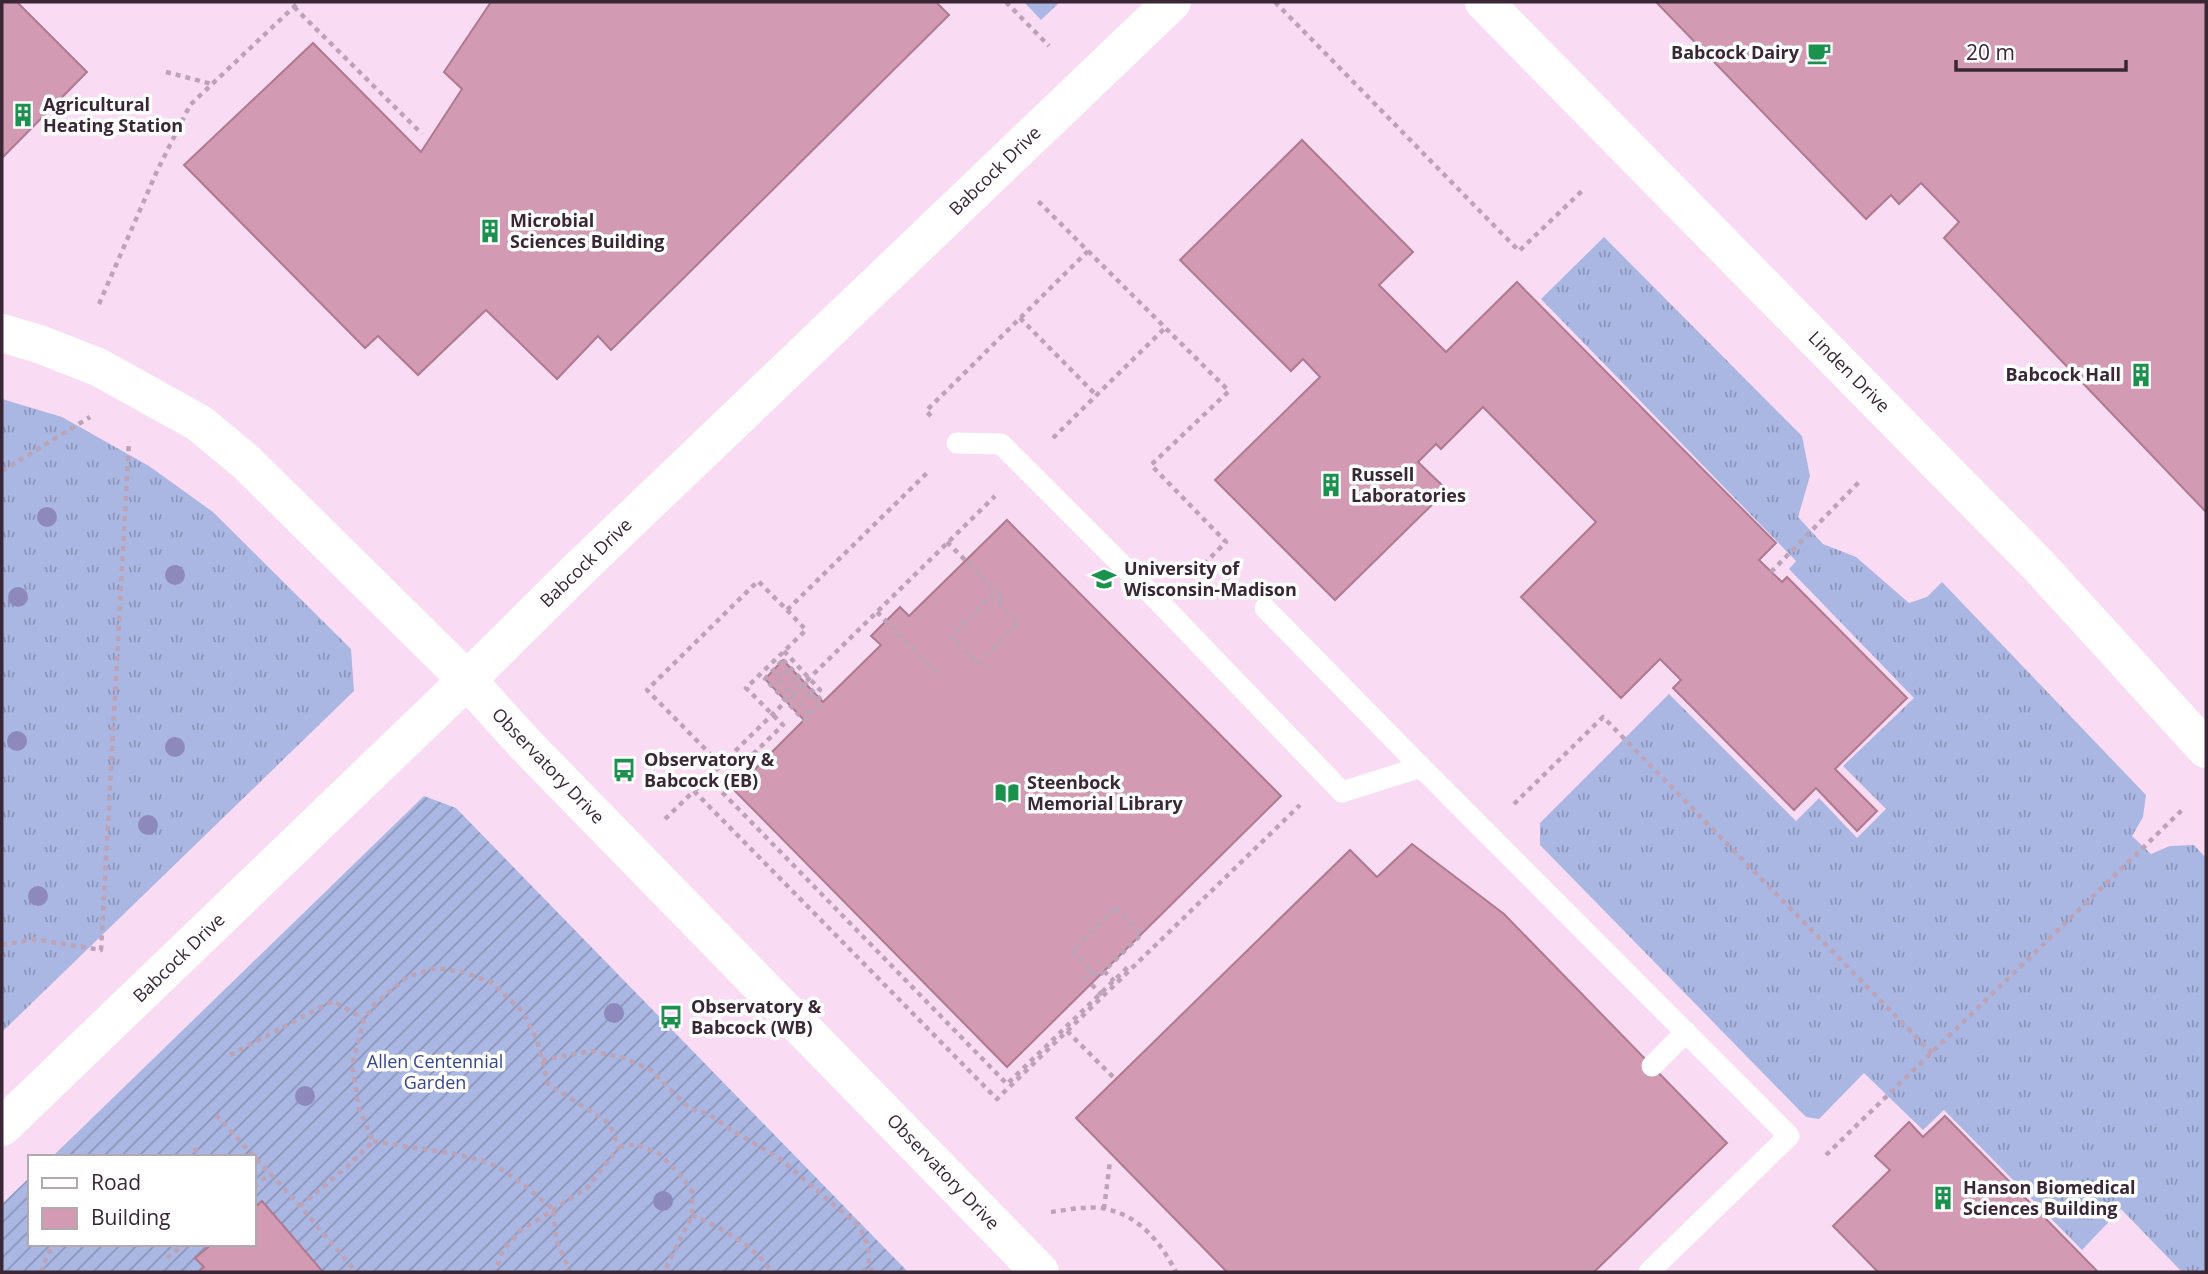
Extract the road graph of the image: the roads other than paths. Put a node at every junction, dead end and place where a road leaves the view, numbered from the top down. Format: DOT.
graph roads {
  1 [pos="1172,2"];
  2 [pos="1484,2"];
  3 [pos="2,333"];
  4 [pos="957,443"];
  5 [pos="1265,608"];
  6 [pos="467,680"];
  7 [pos="2206,749"];
  8 [pos="1421,767"];
  9 [pos="1686,1032"];
  10 [pos="1652,1066"];
  11 [pos="2,1127"];
  12 [pos="1040,1272"];
  13 [pos="1649,1272"];
  1 -- 6 [label="street, Babcock Drive"];
  2 -- 7 [label="street, Linden Drive"];
  3 -- 6 [label="street, Observatory Drive"];
  4 -- 8 [label="lane"];
  5 -- 8 [label="lane"];
  6 -- 11 [label="street, Babcock Drive"];
  6 -- 12 [label="street, Observatory Drive"];
  8 -- 9 [label="lane"];
  9 -- 10 [label="lane"];
  9 -- 13 [label="lane"];
}
